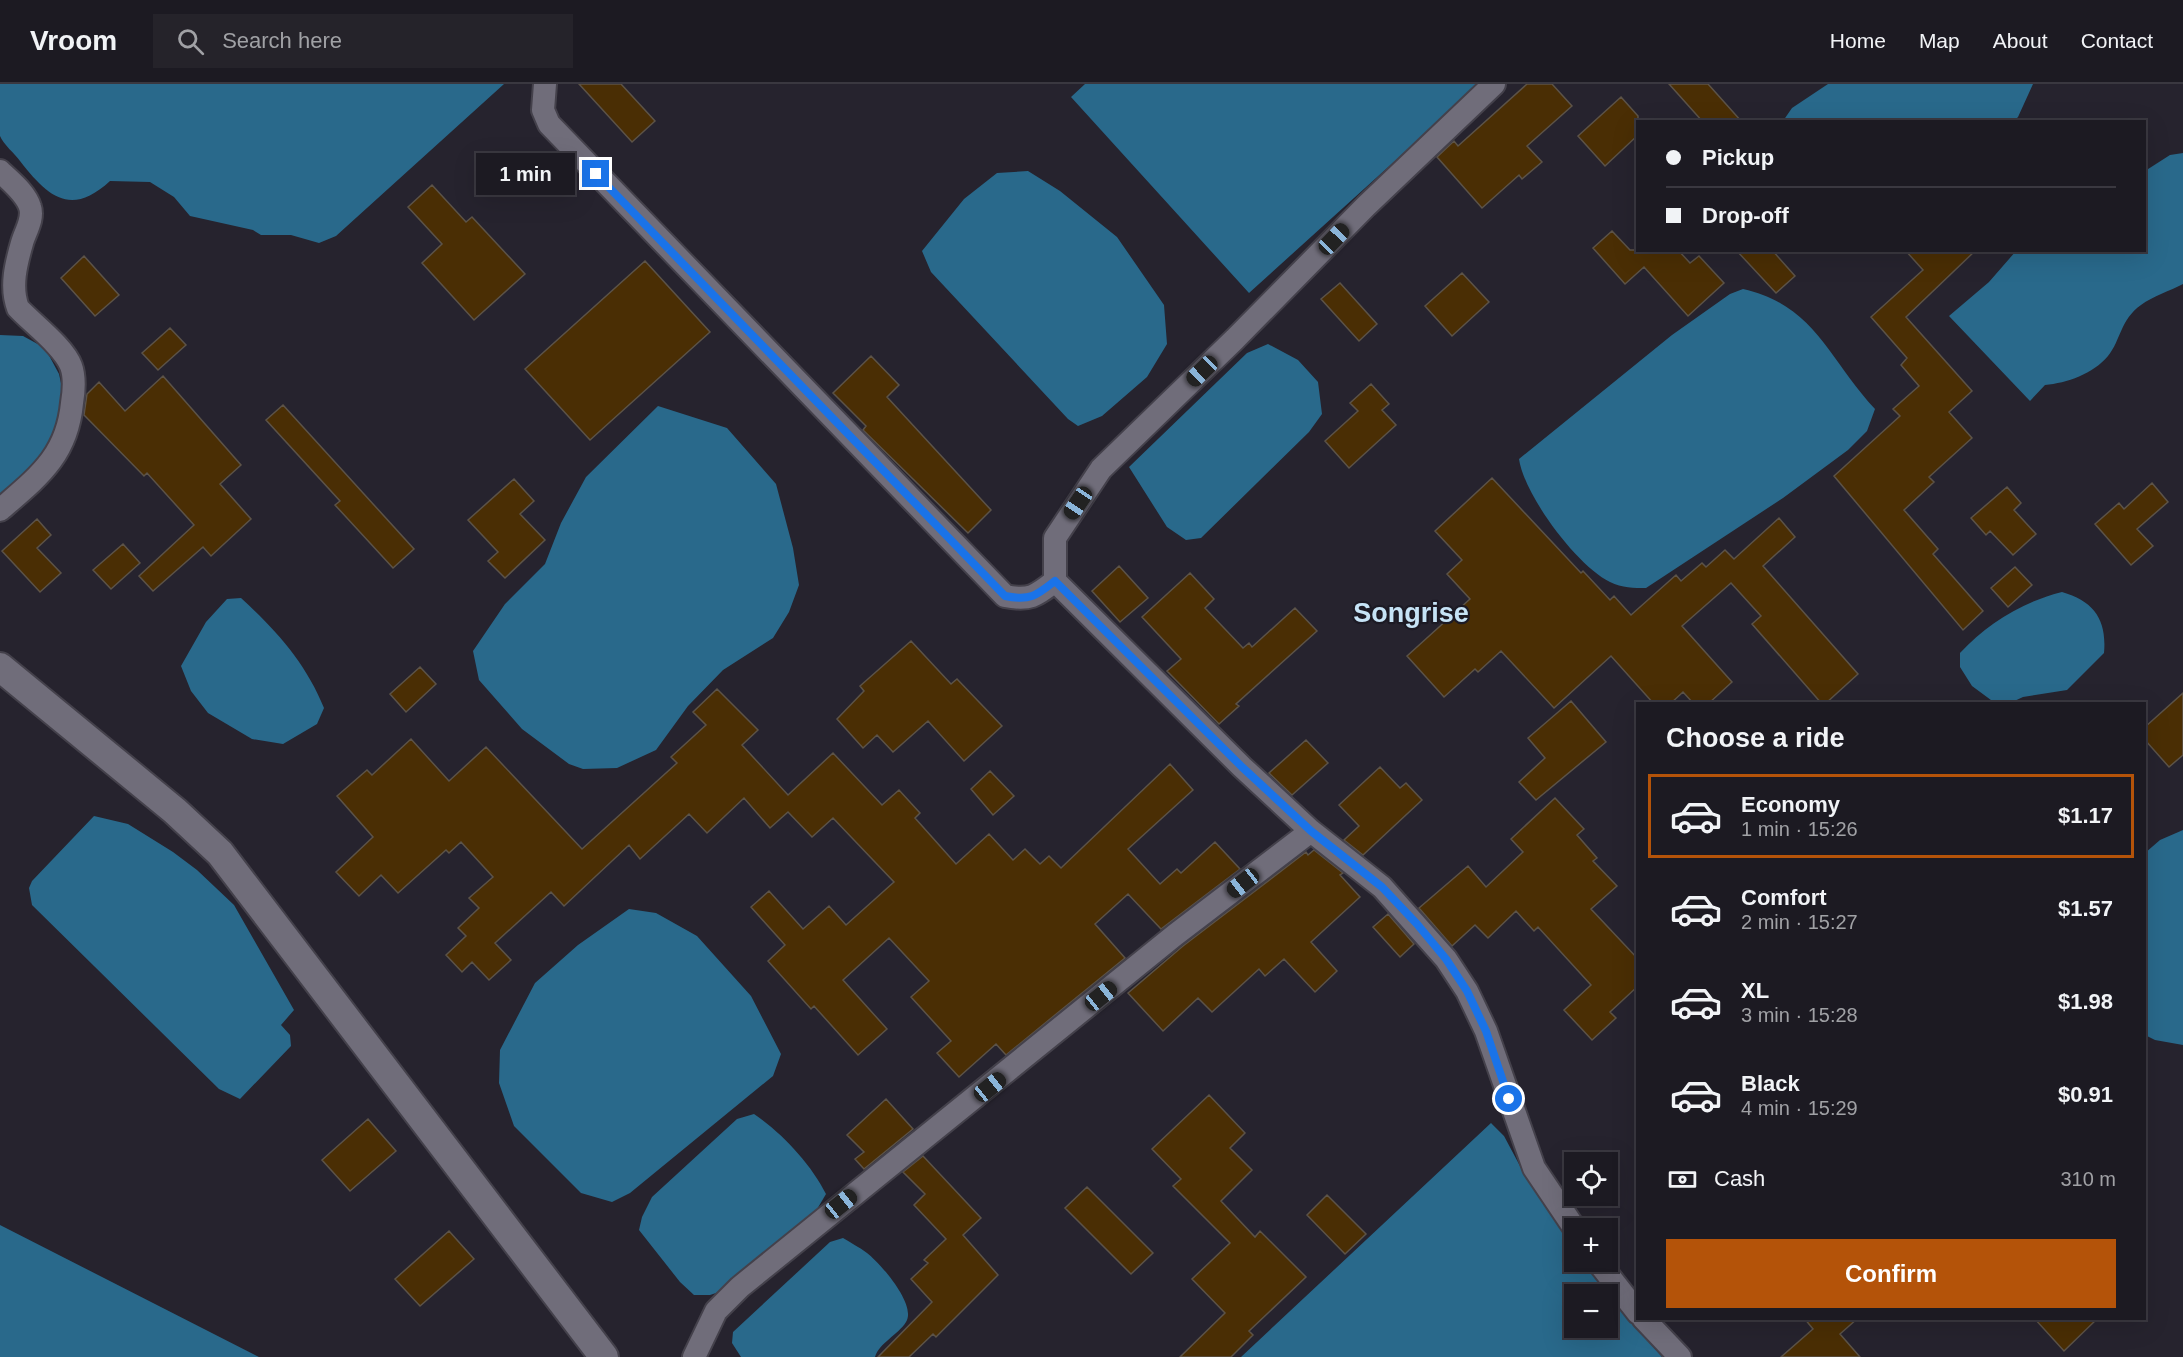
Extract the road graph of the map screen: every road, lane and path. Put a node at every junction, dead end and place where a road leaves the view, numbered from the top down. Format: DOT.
graph roads {
  1 [pos="545,84"];
  2 [pos="1494,84"];
  3 [pos="0,171"];
  4 [pos="0,510"];
  5 [pos="1055,581"];
  6 [pos="0,667"];
  7 [pos="1311,831"];
  8 [pos="1568,1218"];
  9 [pos="1606,1272"];
  10 [pos="1636,1310"];
  11 [pos="1645,1320"];
  12 [pos="604,1357"];
  13 [pos="694,1357"];
  14 [pos="1680,1357"];
  1 -- 5 [label="street"];
  2 -- 5 [label="street"];
  3 -- 4 [label="street"];
  5 -- 7 [label="street"];
  6 -- 12 [label="street"];
  7 -- 8 [label="street"];
  7 -- 13 [label="street"];
  9 -- 10 [label="street"];
  11 -- 14 [label="street"];
}
